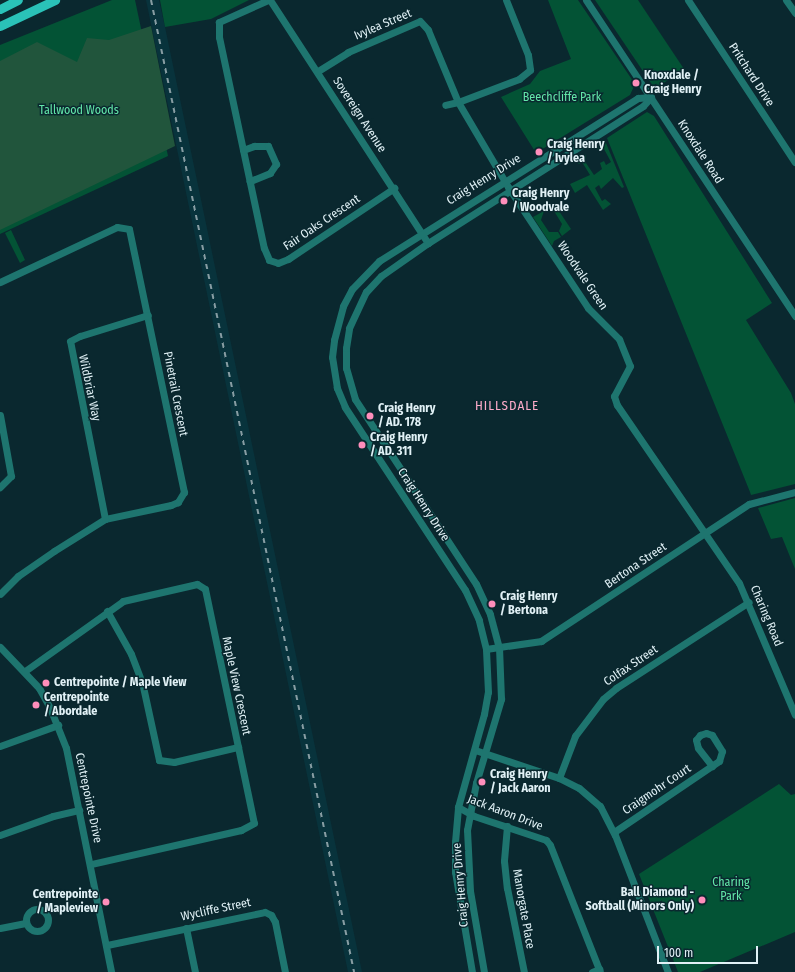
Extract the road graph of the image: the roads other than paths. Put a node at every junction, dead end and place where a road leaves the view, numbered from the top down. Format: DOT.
graph roads {
  1 [pos="18,0"];
  2 [pos="55,0"];
  3 [pos="269,0"];
  4 [pos="506,0"];
  5 [pos="586,0"];
  6 [pos="688,0"];
  7 [pos="786,0"];
  8 [pos="0,8"];
  9 [pos="795,13"];
  10 [pos="0,26"];
  11 [pos="318,71"];
  12 [pos="651,97"];
  13 [pos="458,102"];
  14 [pos="445,105"];
  15 [pos="243,150"];
  16 [pos="795,162"];
  17 [pos="504,180"];
  18 [pos="250,181"];
  19 [pos="394,188"];
  20 [pos="510,191"];
  21 [pos="421,232"];
  22 [pos="428,243"];
  23 [pos="0,282"];
  24 [pos="148,315"];
  25 [pos="795,316"];
  26 [pos="0,415"];
  27 [pos="0,487"];
  28 [pos="795,492"];
  29 [pos="105,519"];
  30 [pos="706,532"];
  31 [pos="0,594"];
  32 [pos="749,602"];
  33 [pos="107,611"];
  34 [pos="0,647"];
  35 [pos="499,648"];
  36 [pos="486,649"];
  37 [pos="25,671"];
  38 [pos="795,715"];
  39 [pos="58,725"];
  40 [pos="0,746"];
  41 [pos="238,747"];
  42 [pos="475,750"];
  43 [pos="486,754"];
  44 [pos="712,766"];
  45 [pos="559,778"];
  46 [pos="458,807"];
  47 [pos="79,810"];
  48 [pos="470,813"];
  49 [pos="507,826"];
  50 [pos="614,832"];
  51 [pos="0,835"];
  52 [pos="91,864"];
  53 [pos="26,923"];
  54 [pos="0,928"];
  55 [pos="186,928"];
  56 [pos="107,945"];
  57 [pos="600,970"];
  58 [pos="111,972"];
  59 [pos="195,972"];
  60 [pos="285,972"];
  61 [pos="472,972"];
  62 [pos="484,972"];
  63 [pos="524,972"];
  64 [pos="592,972"];
  65 [pos="668,972"];
  1 -- 8 [label="main road"];
  2 -- 10 [label="main road"];
  3 -- 11 [label="street, Sovereign Avenue"];
  3 -- 15 [label="street, Fair Oaks Crescent"];
  4 -- 13 [label="street"];
  5 -- 12 [label="street, Knoxdale Road"];
  6 -- 16 [label="street, Pritchard Drive"];
  7 -- 9 [label="street"];
  11 -- 13 [label="street, Ivylea Street"];
  11 -- 19 [label="street, Sovereign Avenue"];
  12 -- 17 [label="street, Craig Henry Drive"];
  12 -- 20 [label="street, Craig Henry Drive"];
  12 -- 25 [label="street, Knoxdale Road"];
  13 -- 14 [label="street"];
  13 -- 17 [label="street, Ivylea Street"];
  15 -- 18 [label="street, Fair Oaks Crescent"];
  15 -- 18 [label="street"];
  17 -- 20 [label="street, Ivylea Street"];
  17 -- 21 [label="street, Craig Henry Drive"];
  18 -- 19 [label="street, Fair Oaks Crescent"];
  19 -- 21 [label="street, Sovereign Avenue"];
  20 -- 22 [label="street, Craig Henry Drive"];
  20 -- 30 [label="street, Woodvale Green"];
  21 -- 22 [label="street, Sovereign Avenue"];
  21 -- 36 [label="street, Craig Henry Drive"];
  22 -- 35 [label="street, Craig Henry Drive"];
  23 -- 24 [label="street, Pinetrail Crescent"];
  24 -- 29 [label="street, Wildbriar Way"];
  24 -- 29 [label="street, Pinetrail Crescent"];
  26 -- 27 [label="street"];
  28 -- 30 [label="street, Bertona Street"];
  29 -- 31 [label="street, Pinetrail Crescent"];
  30 -- 32 [label="street, Charing Road"];
  30 -- 35 [label="street, Bertona Street"];
  32 -- 38 [label="street, Charing Road"];
  32 -- 45 [label="street, Colfax Street"];
  33 -- 37 [label="street, Maple View Crescent"];
  33 -- 41 [label="street"];
  33 -- 41 [label="street, Maple View Crescent"];
  34 -- 37 [label="street, Centrepointe Drive"];
  35 -- 36 [label="street, Bertona Street"];
  35 -- 43 [label="street, Craig Henry Drive"];
  36 -- 42 [label="street, Craig Henry Drive"];
  37 -- 39 [label="street, Centrepointe Drive"];
  39 -- 40 [label="street"];
  39 -- 47 [label="street, Centrepointe Drive"];
  41 -- 52 [label="street, Maple View Crescent"];
  42 -- 43 [label="street"];
  42 -- 46 [label="street, Craig Henry Drive"];
  43 -- 45 [label="street"];
  43 -- 48 [label="street, Craig Henry Drive"];
  44 -- 44 [label="street, Craigmohr Court"];
  44 -- 50 [label="street, Craigmohr Court"];
  45 -- 50 [label="street"];
  46 -- 48 [label="street, Jack Aaron Drive"];
  46 -- 61 [label="street, Craig Henry Drive"];
  47 -- 51 [label="street"];
  47 -- 52 [label="street, Centrepointe Drive"];
  48 -- 49 [label="street, Jack Aaron Drive"];
  48 -- 62 [label="street, Craig Henry Drive"];
  49 -- 57 [label="street, Jack Aaron Drive"];
  49 -- 63 [label="street, Manorgate Place"];
  50 -- 65 [label="street"];
  52 -- 56 [label="street, Centrepointe Drive"];
  53 -- 54 [label="street"];
  55 -- 56 [label="street, Wycliffe Street"];
  55 -- 59 [label="street"];
  55 -- 60 [label="street, Wycliffe Street"];
  56 -- 58 [label="street, Centrepointe Drive"];
  57 -- 64 [label="street"];
}
